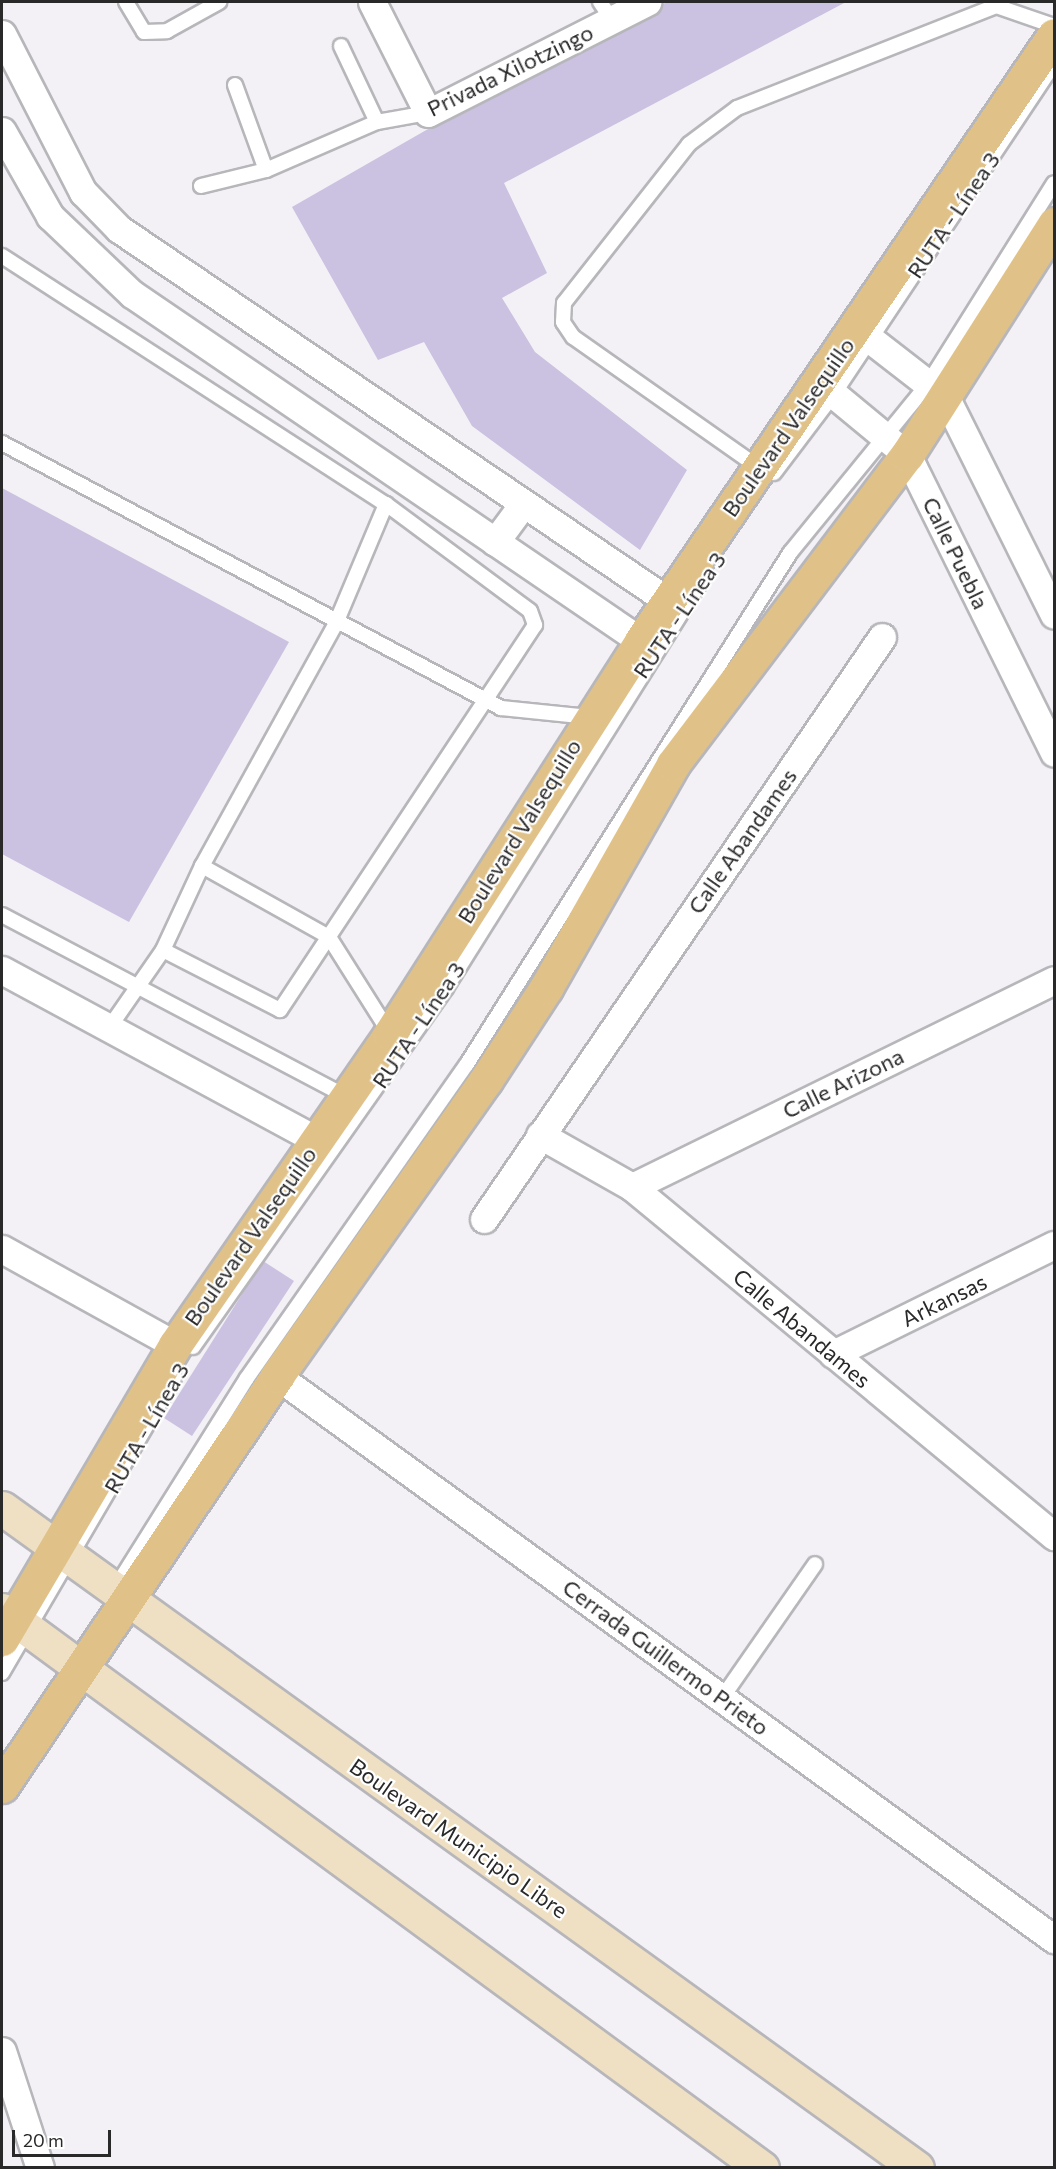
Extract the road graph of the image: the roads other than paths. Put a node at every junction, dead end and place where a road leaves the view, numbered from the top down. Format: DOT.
graph roads {
  1 [pos="126,2"];
  2 [pos="219,2"];
  3 [pos="372,2"];
  4 [pos="647,2"];
  5 [pos="606,10"];
  6 [pos="1054,26"];
  7 [pos="2,34"];
  8 [pos="1054,35"];
  9 [pos="341,46"];
  10 [pos="1054,64"];
  11 [pos="235,85"];
  12 [pos="428,113"];
  13 [pos="376,122"];
  14 [pos="2,131"];
  15 [pos="266,170"];
  16 [pos="1054,183"];
  17 [pos="201,186"];
  18 [pos="83,192"];
  19 [pos="50,216"];
  20 [pos="1054,224"];
  21 [pos="2,256"];
  22 [pos="863,335"];
  23 [pos="827,389"];
  24 [pos="937,391"];
  25 [pos="370,402"];
  26 [pos="347,440"];
  27 [pos="2,443"];
  28 [pos="898,446"];
  29 [pos="758,467"];
  30 [pos="386,504"];
  31 [pos="523,504"];
  32 [pos="495,542"];
  33 [pos="668,602"];
  34 [pos="1054,615"];
  35 [pos="336,623"];
  36 [pos="882,637"];
  37 [pos="641,641"];
  38 [pos="489,700"];
  39 [pos="591,717"];
  40 [pos="1054,753"];
  41 [pos="202,866"];
  42 [pos="2,915"];
  43 [pos="329,937"];
  44 [pos="163,950"];
  45 [pos="2,970"];
  46 [pos="1054,980"];
  47 [pos="140,989"];
  48 [pos="109,1028"];
  49 [pos="390,1034"];
  50 [pos="347,1097"];
  51 [pos="540,1135"];
  52 [pos="317,1140"];
  53 [pos="632,1187"];
  54 [pos="484,1219"];
  55 [pos="1054,1245"];
  56 [pos="2,1249"];
  57 [pos="175,1345"];
  58 [pos="833,1354"];
  59 [pos="278,1376"];
  60 [pos="2,1508"];
  61 [pos="1051,1529"];
  62 [pos="62,1554"];
  63 [pos="815,1564"];
  64 [pos="121,1597"];
  65 [pos="12,1625"];
  66 [pos="75,1666"];
  67 [pos="2,1673"];
  68 [pos="722,1698"];
  69 [pos="2,1760"];
  70 [pos="2,1786"];
  71 [pos="1054,1939"];
  72 [pos="2,2051"];
  73 [pos="40,2168"];
  74 [pos="762,2168"];
  75 [pos="917,2168"];
  1 -- 2 [label="lane"];
  3 -- 12 [label="street"];
  4 -- 5 [label="street, Privada Xilotzingo"];
  5 -- 12 [label="street, Privada Xilotzingo"];
  6 -- 29 [label="lane"];
  7 -- 18 [label="street"];
  8 -- 22 [label="main road, Boulevard Valsequillo"];
  9 -- 13 [label="lane"];
  10 -- 22 [label="lane, RUTA - Línea 3"];
  11 -- 15 [label="lane"];
  12 -- 13 [label="lane, Privada Xilotzingo"];
  13 -- 15 [label="lane, Privada Xilotzingo"];
  14 -- 19 [label="street"];
  15 -- 17 [label="lane, Privada Xilotzingo"];
  16 -- 24 [label="lane"];
  18 -- 19 [label="street"];
  18 -- 25 [label="street"];
  19 -- 26 [label="street"];
  20 -- 24 [label="main road"];
  21 -- 30 [label="lane"];
  22 -- 23 [label="main road, Boulevard Valsequillo"];
  22 -- 24 [label="street"];
  23 -- 28 [label="street, Calle Puebla"];
  23 -- 29 [label="main road, Boulevard Valsequillo"];
  23 -- 62 [label="lane, RUTA - Línea 3"];
  24 -- 28 [label="main road"];
  24 -- 34 [label="street"];
  25 -- 26 [label="street"];
  25 -- 31 [label="street"];
  26 -- 32 [label="street"];
  27 -- 35 [label="lane"];
  28 -- 40 [label="street, Calle Puebla"];
  28 -- 59 [label="main road"];
  28 -- 64 [label="lane"];
  29 -- 33 [label="main road, Boulevard Valsequillo"];
  30 -- 35 [label="lane"];
  30 -- 38 [label="lane"];
  31 -- 32 [label="street"];
  31 -- 33 [label="street"];
  32 -- 37 [label="street"];
  33 -- 37 [label="main road, Boulevard Valsequillo"];
  35 -- 38 [label="lane"];
  35 -- 41 [label="lane"];
  36 -- 51 [label="street, Calle Abandames"];
  37 -- 39 [label="main road, Boulevard Valsequillo"];
  38 -- 39 [label="lane"];
  38 -- 43 [label="lane"];
  39 -- 49 [label="main road, Boulevard Valsequillo"];
  41 -- 43 [label="lane"];
  41 -- 44 [label="lane"];
  42 -- 47 [label="lane"];
  43 -- 44 [label="lane"];
  43 -- 49 [label="lane"];
  44 -- 47 [label="lane"];
  45 -- 48 [label="street"];
  46 -- 53 [label="street, Calle Arizona"];
  47 -- 48 [label="lane"];
  47 -- 50 [label="lane"];
  48 -- 52 [label="street"];
  49 -- 50 [label="main road, Boulevard Valsequillo"];
  50 -- 52 [label="main road, Boulevard Valsequillo"];
  51 -- 53 [label="street, Calle Abandames"];
  51 -- 54 [label="street, Calle Abandames"];
  52 -- 57 [label="main road, Boulevard Valsequillo"];
  53 -- 58 [label="street, Calle Abandames"];
  55 -- 58 [label="street, Arkansas"];
  56 -- 57 [label="street"];
  57 -- 62 [label="main road, Boulevard Valsequillo"];
  58 -- 61 [label="street, Calle Abandames"];
  59 -- 64 [label="main road"];
  59 -- 68 [label="street, Cerrada Guillermo Prieto"];
  60 -- 62 [label="main road, Boulevard Municipio Libre"];
  62 -- 64 [label="main road, Boulevard Municipio Libre"];
  62 -- 65 [label="main road, Boulevard Valsequillo"];
  63 -- 68 [label="lane"];
  64 -- 66 [label="main road"];
  64 -- 75 [label="main road, Boulevard Municipio Libre"];
  65 -- 66 [label="main road"];
  65 -- 67 [label="lane"];
  66 -- 69 [label="lane"];
  66 -- 70 [label="main road"];
  66 -- 74 [label="main road"];
  68 -- 71 [label="street, Cerrada Guillermo Prieto"];
  72 -- 73 [label="street"];
}
